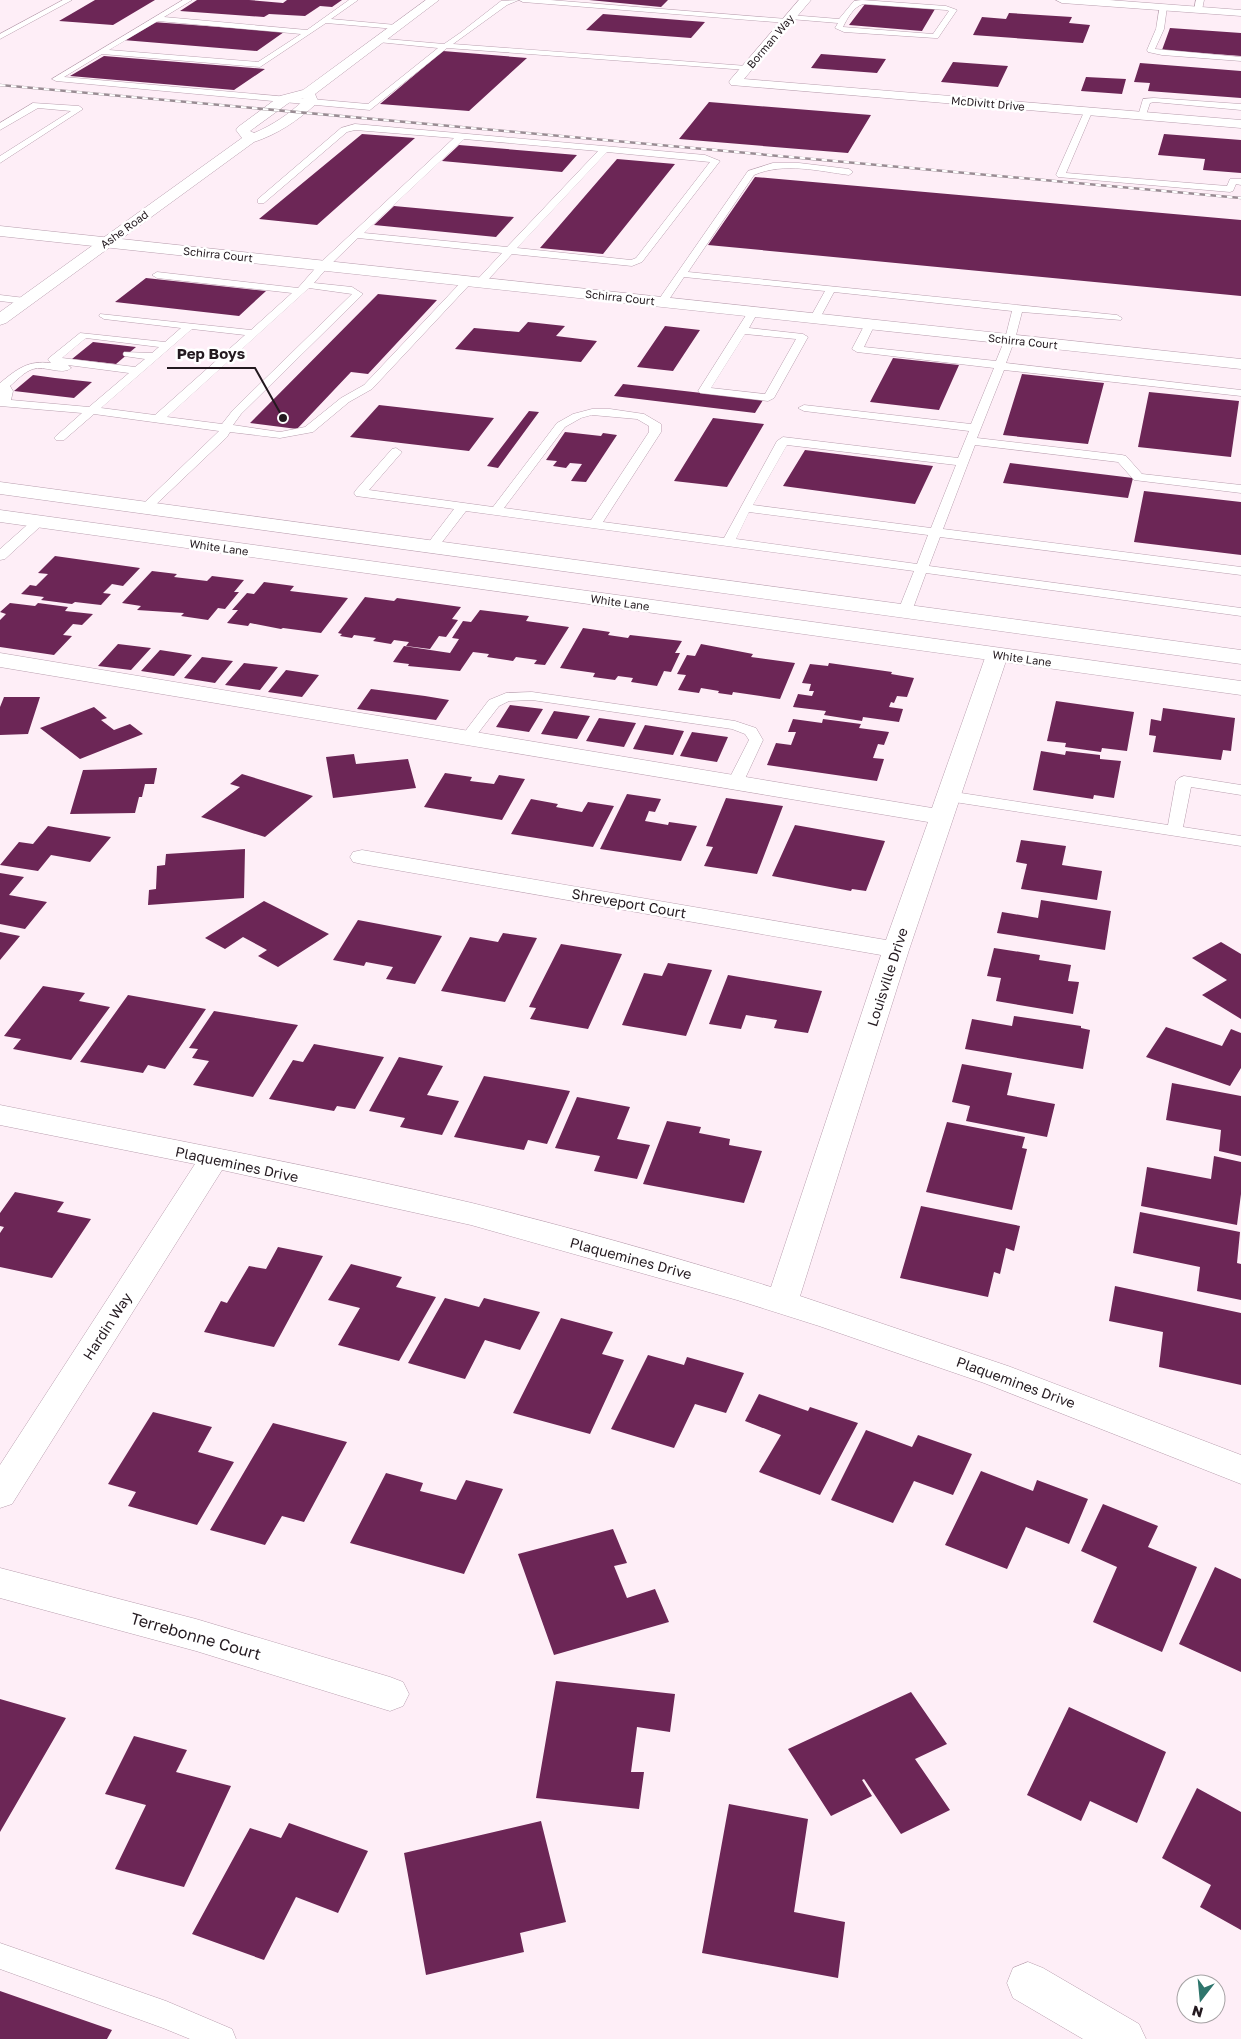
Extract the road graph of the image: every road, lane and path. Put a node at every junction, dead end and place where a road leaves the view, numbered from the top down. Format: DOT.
graph roads {
  1 [pos="68,0"];
  2 [pos="188,0"];
  3 [pos="354,0"];
  4 [pos="433,0"];
  5 [pos="515,0"];
  6 [pos="523,0"];
  7 [pos="805,0"];
  8 [pos="1062,0"];
  9 [pos="946,4"];
  10 [pos="1199,5"];
  11 [pos="1163,7"];
  12 [pos="1241,13"];
  13 [pos="157,19"];
  14 [pos="789,19"];
  15 [pos="324,21"];
  16 [pos="841,21"];
  17 [pos="396,27"];
  18 [pos="309,32"];
  19 [pos="0,37"];
  20 [pos="378,40"];
  21 [pos="445,46"];
  22 [pos="101,52"];
  23 [pos="1241,59"];
  24 [pos="747,68"];
  25 [pos="735,82"];
  26 [pos="310,97"];
  27 [pos="285,99"];
  28 [pos="1219,105"];
  29 [pos="1241,107"];
  30 [pos="1088,112"];
  31 [pos="1142,116"];
  32 [pos="1215,122"];
  33 [pos="1241,124"];
  34 [pos="0,127"];
  35 [pos="462,136"];
  36 [pos="249,139"];
  37 [pos="605,149"];
  38 [pos="0,160"];
  39 [pos="849,172"];
  40 [pos="1241,182"];
  41 [pos="261,201"];
  42 [pos="0,231"];
  43 [pos="357,235"];
  44 [pos="106,242"];
  45 [pos="509,251"];
  46 [pos="323,266"];
  47 [pos="682,274"];
  48 [pos="157,275"];
  49 [pos="474,282"];
  50 [pos="303,288"];
  51 [pos="831,289"];
  52 [pos="0,298"];
  53 [pos="26,301"];
  54 [pos="662,302"];
  55 [pos="1018,308"];
  56 [pos="753,312"];
  57 [pos="104,316"];
  58 [pos="815,318"];
  59 [pos="1117,318"];
  60 [pos="0,320"];
  61 [pos="870,324"];
  62 [pos="190,326"];
  63 [pos="742,330"];
  64 [pos="253,333"];
  65 [pos="1010,339"];
  66 [pos="167,345"];
  67 [pos="69,348"];
  68 [pos="84,349"];
  69 [pos="128,354"];
  70 [pos="154,357"];
  71 [pos="1241,364"];
  72 [pos="999,366"];
  73 [pos="62,373"];
  74 [pos="134,373"];
  75 [pos="43,376"];
  76 [pos="72,380"];
  77 [pos="22,392"];
  78 [pos="1241,393"];
  79 [pos="54,396"];
  80 [pos="38,399"];
  81 [pos="2,403"];
  82 [pos="804,408"];
  83 [pos="91,410"];
  84 [pos="158,419"];
  85 [pos="226,427"];
  86 [pos="975,428"];
  87 [pos="60,438"];
  88 [pos="970,442"];
  89 [pos="396,452"];
  90 [pos="963,462"];
  91 [pos="0,488"];
  92 [pos="1241,489"];
  93 [pos="463,506"];
  94 [pos="145,508"];
  95 [pos="745,508"];
  96 [pos="496,511"];
  97 [pos="0,516"];
  98 [pos="39,521"];
  99 [pos="595,524"];
  100 [pos="935,532"];
  101 [pos="728,542"];
  102 [pos="431,547"];
  103 [pos="0,556"];
  104 [pos="328,562"];
  105 [pos="570,566"];
  106 [pos="922,568"];
  107 [pos="1241,571"];
  108 [pos="895,610"];
  109 [pos="682,611"];
  110 [pos="1241,612"];
  111 [pos="997,655"];
  112 [pos="1241,657"];
  113 [pos="0,660"];
  114 [pos="1241,688"];
  115 [pos="467,738"];
  116 [pos="735,783"];
  117 [pos="1241,790"];
  118 [pos="944,807"];
  119 [pos="1175,831"];
  120 [pos="1241,841"];
  121 [pos="362,857"];
  122 [pos="896,950"];
  123 [pos="0,1116"];
  124 [pos="214,1159"];
  125 [pos="782,1301"];
  126 [pos="1241,1470"];
  127 [pos="0,1494"];
  128 [pos="0,1583"];
  129 [pos="390,1694"];
  130 [pos="0,1956"];
  131 [pos="1028,1982"];
  132 [pos="222,2039"];
  133 [pos="1124,2039"];
  1 -- 19 [label="lane"];
  2 -- 13 [label="lane"];
  3 -- 15 [label="lane"];
  4 -- 17 [label="street, Ashe Road"];
  5 -- 21 [label="lane"];
  6 -- 14 [label="lane"];
  7 -- 14 [label="street, Borman Way"];
  8 -- 11 [label="street"];
  9 -- 16 [label="lane"];
  9 -- 16 [label="lane"];
  10 -- 11 [label="street"];
  10 -- 12 [label="street"];
  11 -- 23 [label="lane"];
  13 -- 18 [label="lane"];
  13 -- 22 [label="lane"];
  14 -- 16 [label="lane"];
  14 -- 24 [label="street, Borman Way"];
  15 -- 17 [label="lane"];
  15 -- 18 [label="lane"];
  17 -- 20 [label="street, Ashe Road"];
  18 -- 22 [label="lane"];
  20 -- 21 [label="lane"];
  20 -- 26 [label="street, Ashe Road"];
  21 -- 24 [label="lane"];
  21 -- 26 [label="lane"];
  22 -- 27 [label="lane"];
  24 -- 25 [label="street, Borman Way"];
  25 -- 30 [label="street, McDivitt Drive"];
  26 -- 27 [label="street, Ashe Road"];
  26 -- 36 [label="street, Ashe Road"];
  27 -- 36 [label="street, Ashe Road"];
  28 -- 29 [label="lane"];
  28 -- 31 [label="lane"];
  28 -- 32 [label="lane"];
  30 -- 31 [label="street, McDivitt Drive"];
  30 -- 40 [label="lane"];
  31 -- 32 [label="street, McDivitt Drive"];
  32 -- 33 [label="street, McDivitt Drive"];
  34 -- 38 [label="lane"];
  35 -- 37 [label="lane"];
  35 -- 41 [label="lane"];
  35 -- 43 [label="lane"];
  36 -- 44 [label="street, Ashe Road"];
  37 -- 45 [label="lane"];
  37 -- 45 [label="lane"];
  39 -- 47 [label="lane"];
  42 -- 44 [label="street, Schirra Court"];
  43 -- 45 [label="lane"];
  43 -- 46 [label="lane"];
  44 -- 46 [label="street, Schirra Court"];
  44 -- 53 [label="street, Ashe Road"];
  45 -- 49 [label="lane"];
  46 -- 49 [label="street, Schirra Court"];
  46 -- 50 [label="lane"];
  47 -- 51 [label="lane"];
  47 -- 54 [label="lane"];
  48 -- 50 [label="lane"];
  49 -- 54 [label="street, Schirra Court"];
  49 -- 85 [label="lane"];
  50 -- 64 [label="lane"];
  50 -- 85 [label="lane"];
  51 -- 55 [label="lane"];
  51 -- 58 [label="lane"];
  52 -- 53 [label="lane"];
  53 -- 60 [label="street, Ashe Road"];
  54 -- 56 [label="street, Schirra Court"];
  55 -- 59 [label="lane"];
  55 -- 65 [label="lane"];
  56 -- 58 [label="street, Schirra Court"];
  56 -- 63 [label="lane"];
  57 -- 62 [label="lane"];
  58 -- 61 [label="street, Schirra Court"];
  61 -- 65 [label="street, Schirra Court"];
  61 -- 72 [label="lane"];
  62 -- 64 [label="lane"];
  62 -- 66 [label="lane"];
  63 -- 63 [label="lane"];
  64 -- 84 [label="lane"];
  65 -- 71 [label="street, Schirra Court"];
  65 -- 72 [label="lane"];
  66 -- 67 [label="lane"];
  66 -- 70 [label="lane"];
  67 -- 68 [label="lane"];
  67 -- 74 [label="lane"];
  69 -- 70 [label="lane"];
  70 -- 74 [label="lane"];
  72 -- 78 [label="lane"];
  72 -- 86 [label="lane"];
  73 -- 74 [label="lane"];
  73 -- 75 [label="lane"];
  73 -- 76 [label="lane"];
  73 -- 81 [label="lane"];
  74 -- 83 [label="lane"];
  77 -- 80 [label="lane"];
  79 -- 80 [label="lane"];
  80 -- 81 [label="lane"];
  80 -- 83 [label="lane"];
  82 -- 86 [label="lane"];
  83 -- 84 [label="lane"];
  83 -- 87 [label="lane"];
  84 -- 85 [label="lane"];
  85 -- 94 [label="lane"];
  86 -- 88 [label="lane"];
  88 -- 90 [label="lane"];
  88 -- 92 [label="lane"];
  89 -- 93 [label="lane"];
  90 -- 95 [label="lane"];
  90 -- 100 [label="lane"];
  91 -- 94 [label="street"];
  93 -- 96 [label="lane"];
  93 -- 102 [label="lane"];
  94 -- 102 [label="street"];
  95 -- 100 [label="lane"];
  95 -- 101 [label="lane"];
  96 -- 99 [label="lane"];
  96 -- 99 [label="lane"];
  97 -- 98 [label="street, White Lane"];
  98 -- 103 [label="lane"];
  98 -- 104 [label="street, White Lane"];
  99 -- 101 [label="lane"];
  100 -- 106 [label="lane"];
  100 -- 107 [label="lane"];
  101 -- 106 [label="lane"];
  102 -- 105 [label="street"];
  104 -- 105 [label="street"];
  104 -- 109 [label="street, White Lane"];
  105 -- 108 [label="street"];
  106 -- 108 [label="lane"];
  106 -- 110 [label="lane"];
  108 -- 109 [label="street"];
  108 -- 112 [label="street"];
  109 -- 111 [label="street, White Lane"];
  111 -- 112 [label="street"];
  111 -- 114 [label="street, White Lane"];
  111 -- 118 [label="street, Louisville Drive"];
  113 -- 115 [label="street"];
  115 -- 116 [label="street"];
  115 -- 116 [label="lane"];
  116 -- 118 [label="street"];
  117 -- 119 [label="lane"];
  118 -- 119 [label="lane"];
  118 -- 122 [label="street, Louisville Drive"];
  119 -- 120 [label="lane"];
  121 -- 122 [label="street, Shreveport Court"];
  122 -- 125 [label="street, Louisville Drive"];
  123 -- 124 [label="street, Plaquemines Drive"];
  124 -- 125 [label="street, Plaquemines Drive"];
  124 -- 127 [label="street, Hardin Way"];
  125 -- 126 [label="street, Plaquemines Drive"];
  128 -- 129 [label="street, Terrebonne Court"];
  130 -- 132 [label="lane"];
  131 -- 133 [label="street"];
}
